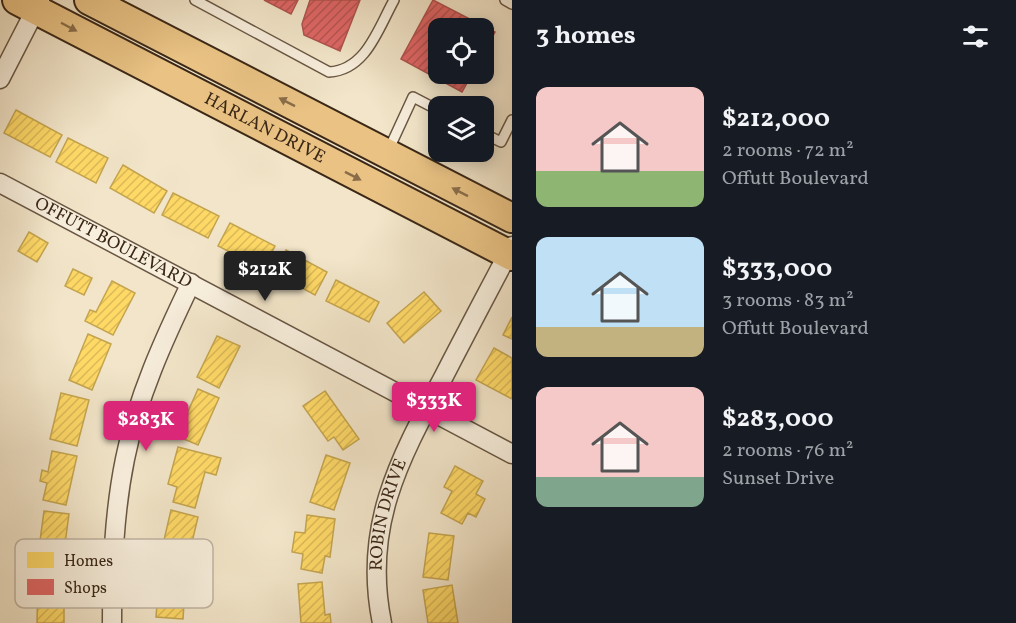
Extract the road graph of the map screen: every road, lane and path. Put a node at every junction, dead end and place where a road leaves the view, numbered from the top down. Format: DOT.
graph roads {
  1 [pos="89,0"];
  2 [pos="195,0"];
  3 [pos="394,0"];
  4 [pos="505,0"];
  5 [pos="31,3"];
  6 [pos="512,4"];
  7 [pos="0,79"];
  8 [pos="428,105"];
  9 [pos="512,120"];
  10 [pos="494,138"];
  11 [pos="387,154"];
  12 [pos="0,183"];
  13 [pos="512,218"];
  14 [pos="511,252"];
  15 [pos="191,283"];
  16 [pos="426,407"];
  17 [pos="512,454"];
  18 [pos="115,539"];
  19 [pos="382,623"];
  11 -- 1 [label="main road, HARLAN DRIVE, one-way"];
  2 -- 3 [label="lane"];
  4 -- 6 [label="lane"];
  5 -- 7 [label="street"];
  5 -- 14 [label="main road, HARLAN DRIVE, one-way"];
  8 -- 11 [label="lane"];
  9 -- 10 [label="lane"];
  13 -- 11 [label="main road, HARLAN DRIVE, one-way"];
  12 -- 15 [label="street, OFFUTT BOULEVARD"];
  14 -- 16 [label="street, ROBIN DRIVE"];
  15 -- 16 [label="street, OFFUTT BOULEVARD"];
  15 -- 18 [label="street"];
  16 -- 17 [label="street, OFFUTT BOULEVARD"];
  16 -- 19 [label="street, ROBIN DRIVE"];
}
